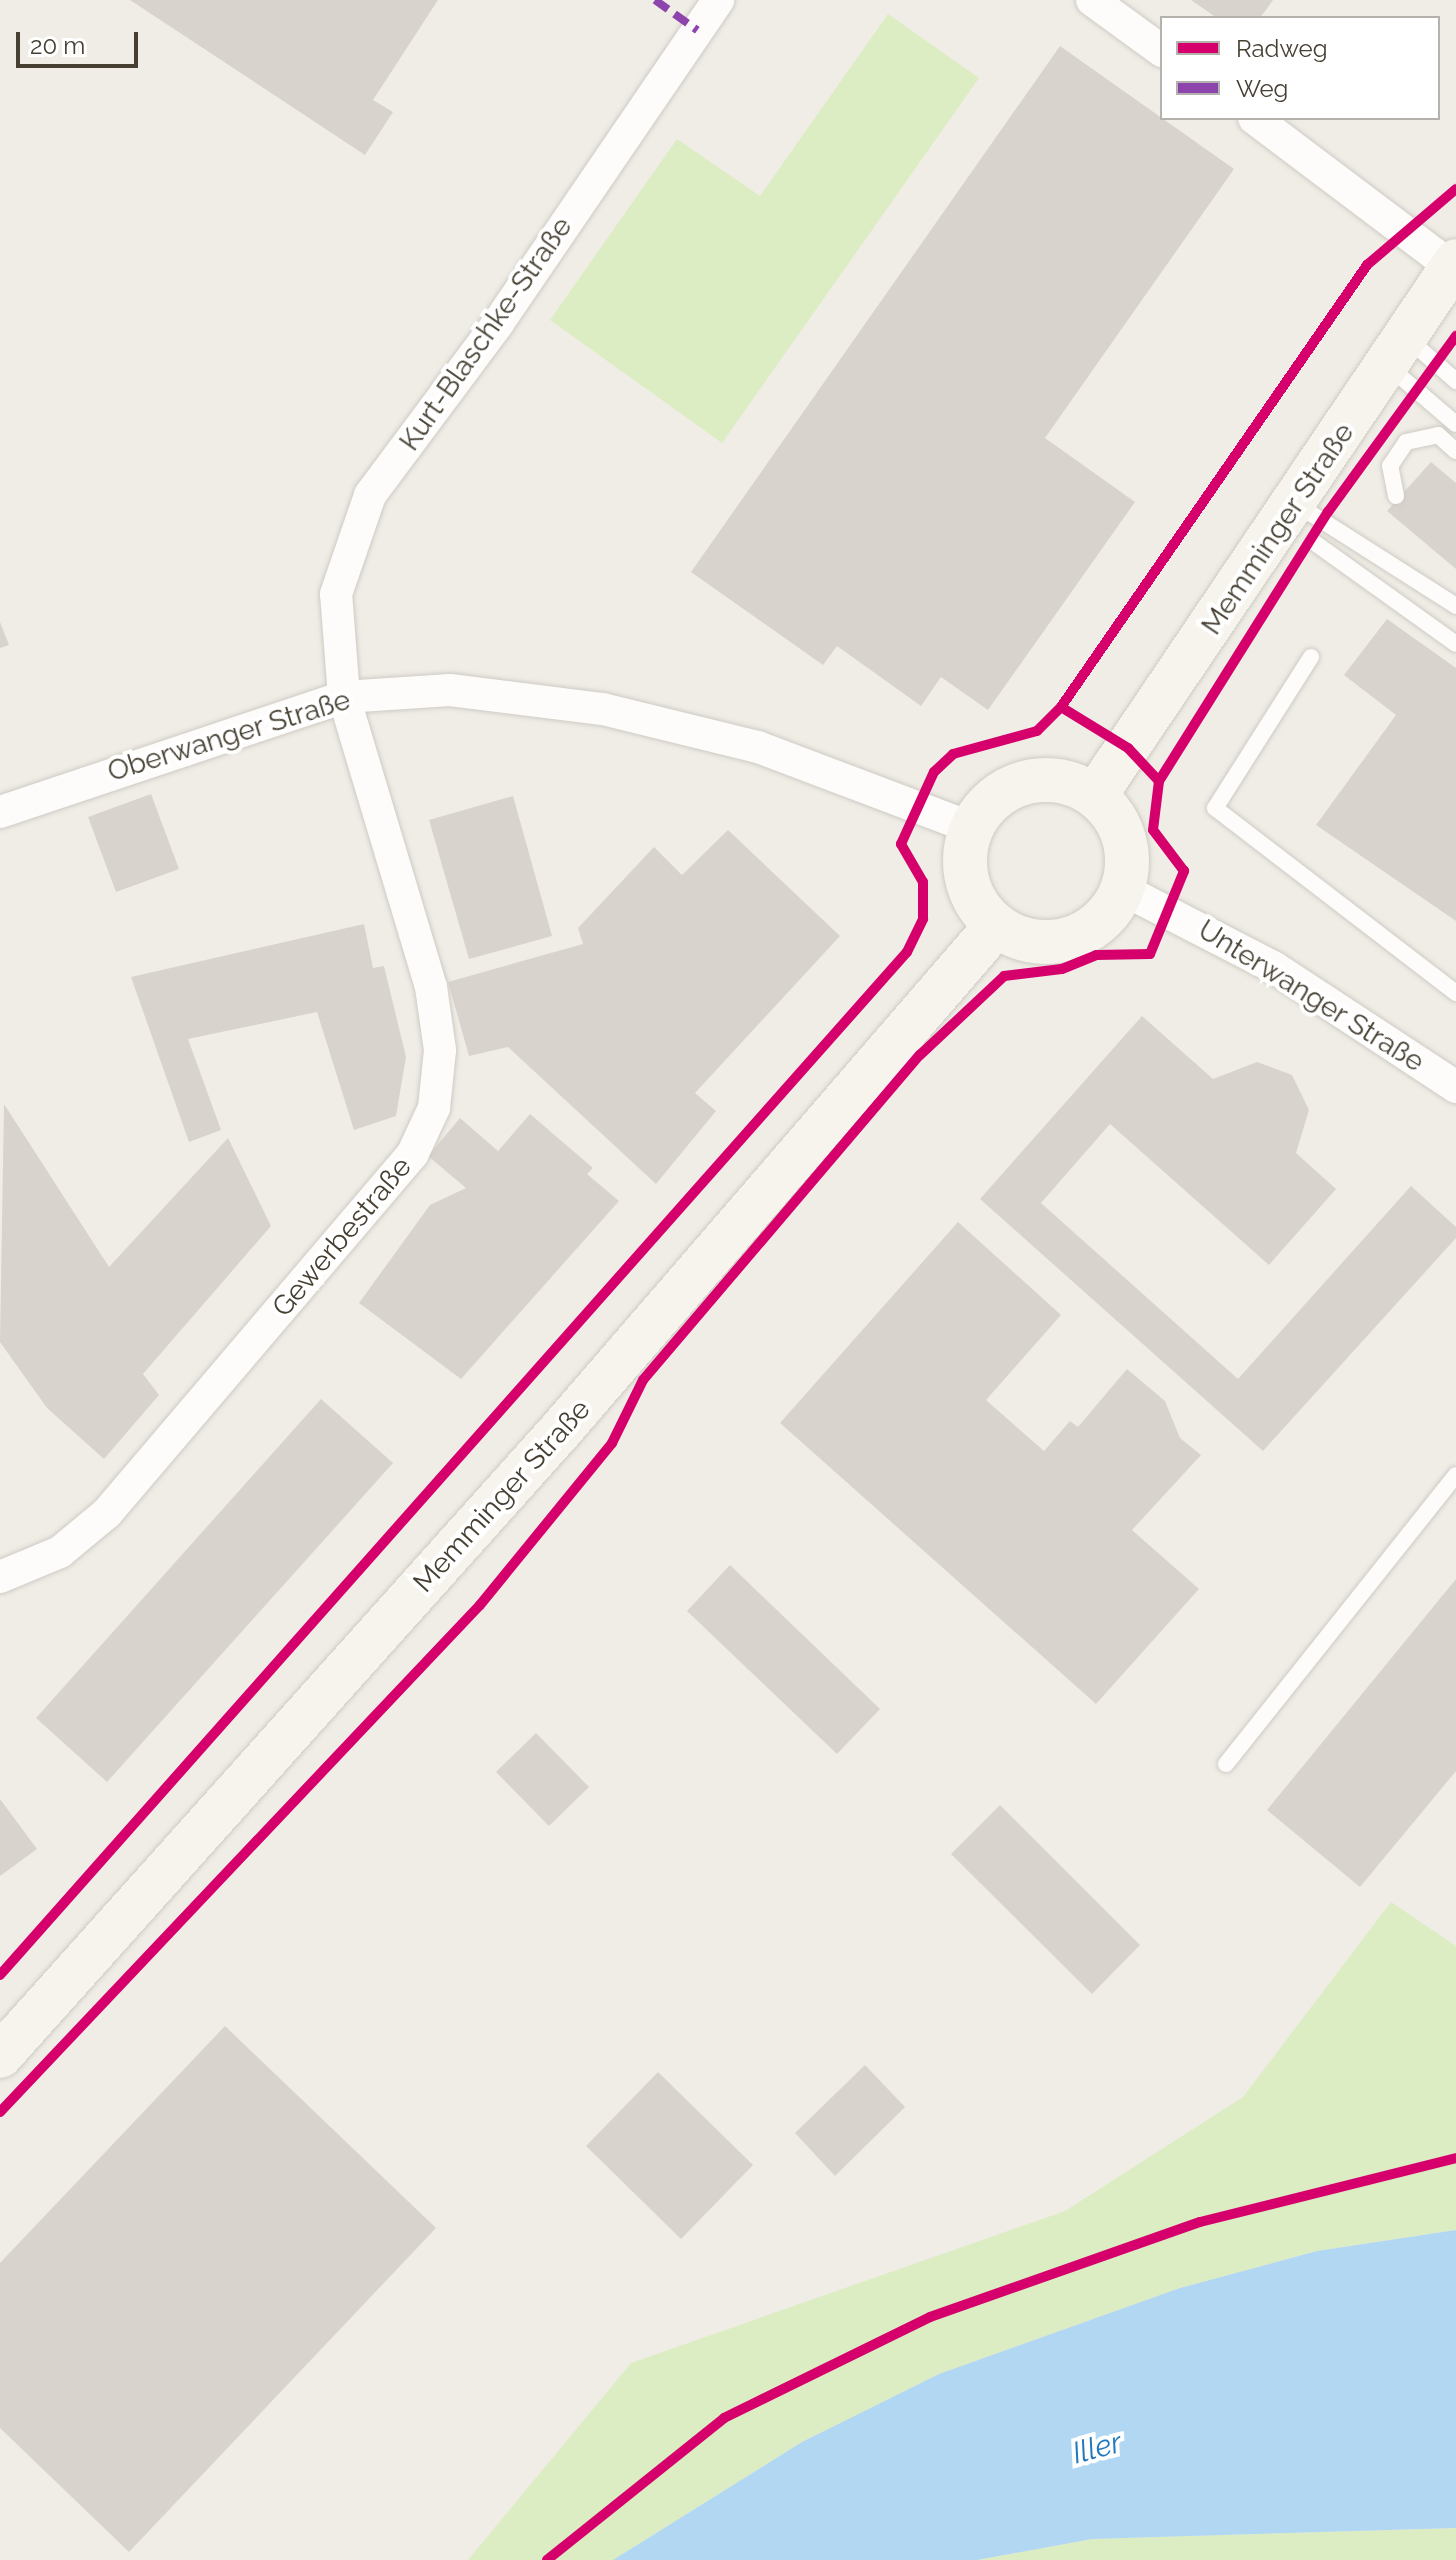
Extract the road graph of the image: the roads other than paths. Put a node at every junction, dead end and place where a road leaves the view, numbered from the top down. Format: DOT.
graph roads {
  1 [pos="718,0"];
  2 [pos="1092,0"];
  3 [pos="1160,50"];
  4 [pos="1257,120"];
  5 [pos="1454,264"];
  6 [pos="1396,350"];
  7 [pos="1456,381"];
  8 [pos="1456,424"];
  9 [pos="1456,451"];
  10 [pos="1396,496"];
  11 [pos="1296,504"];
  12 [pos="1315,543"];
  13 [pos="1456,606"];
  14 [pos="1456,644"];
  15 [pos="1311,657"];
  16 [pos="344,697"];
  17 [pos="1096,794"];
  18 [pos="0,812"];
  19 [pos="972,828"];
  20 [pos="1122,889"];
  21 [pos="995,927"];
  22 [pos="1456,993"];
  23 [pos="1456,1087"];
  24 [pos="1456,1475"];
  25 [pos="0,1577"];
  26 [pos="1226,1764"];
  27 [pos="0,2056"];
  1 -- 16 [label="street, Kurt-Blaschke-Straße"];
  2 -- 3 [label="street"];
  4 -- 5 [label="street"];
  5 -- 6 [label="main road, Memminger Straße"];
  6 -- 7 [label="lane"];
  6 -- 8 [label="lane"];
  6 -- 11 [label="main road, Memminger Straße"];
  9 -- 10 [label="lane"];
  11 -- 13 [label="lane"];
  11 -- 17 [label="main road, Memminger Straße"];
  12 -- 14 [label="lane"];
  15 -- 22 [label="lane"];
  16 -- 18 [label="street, Oberwanger Straße"];
  16 -- 19 [label="street, Oberwanger Straße"];
  16 -- 25 [label="street, Gewerbestraße"];
  17 -- 19 [label="main road"];
  17 -- 20 [label="main road"];
  19 -- 21 [label="main road"];
  20 -- 21 [label="main road"];
  20 -- 23 [label="street, Unterwanger Straße"];
  21 -- 27 [label="main road, Memminger Straße"];
  24 -- 26 [label="lane"];
}
